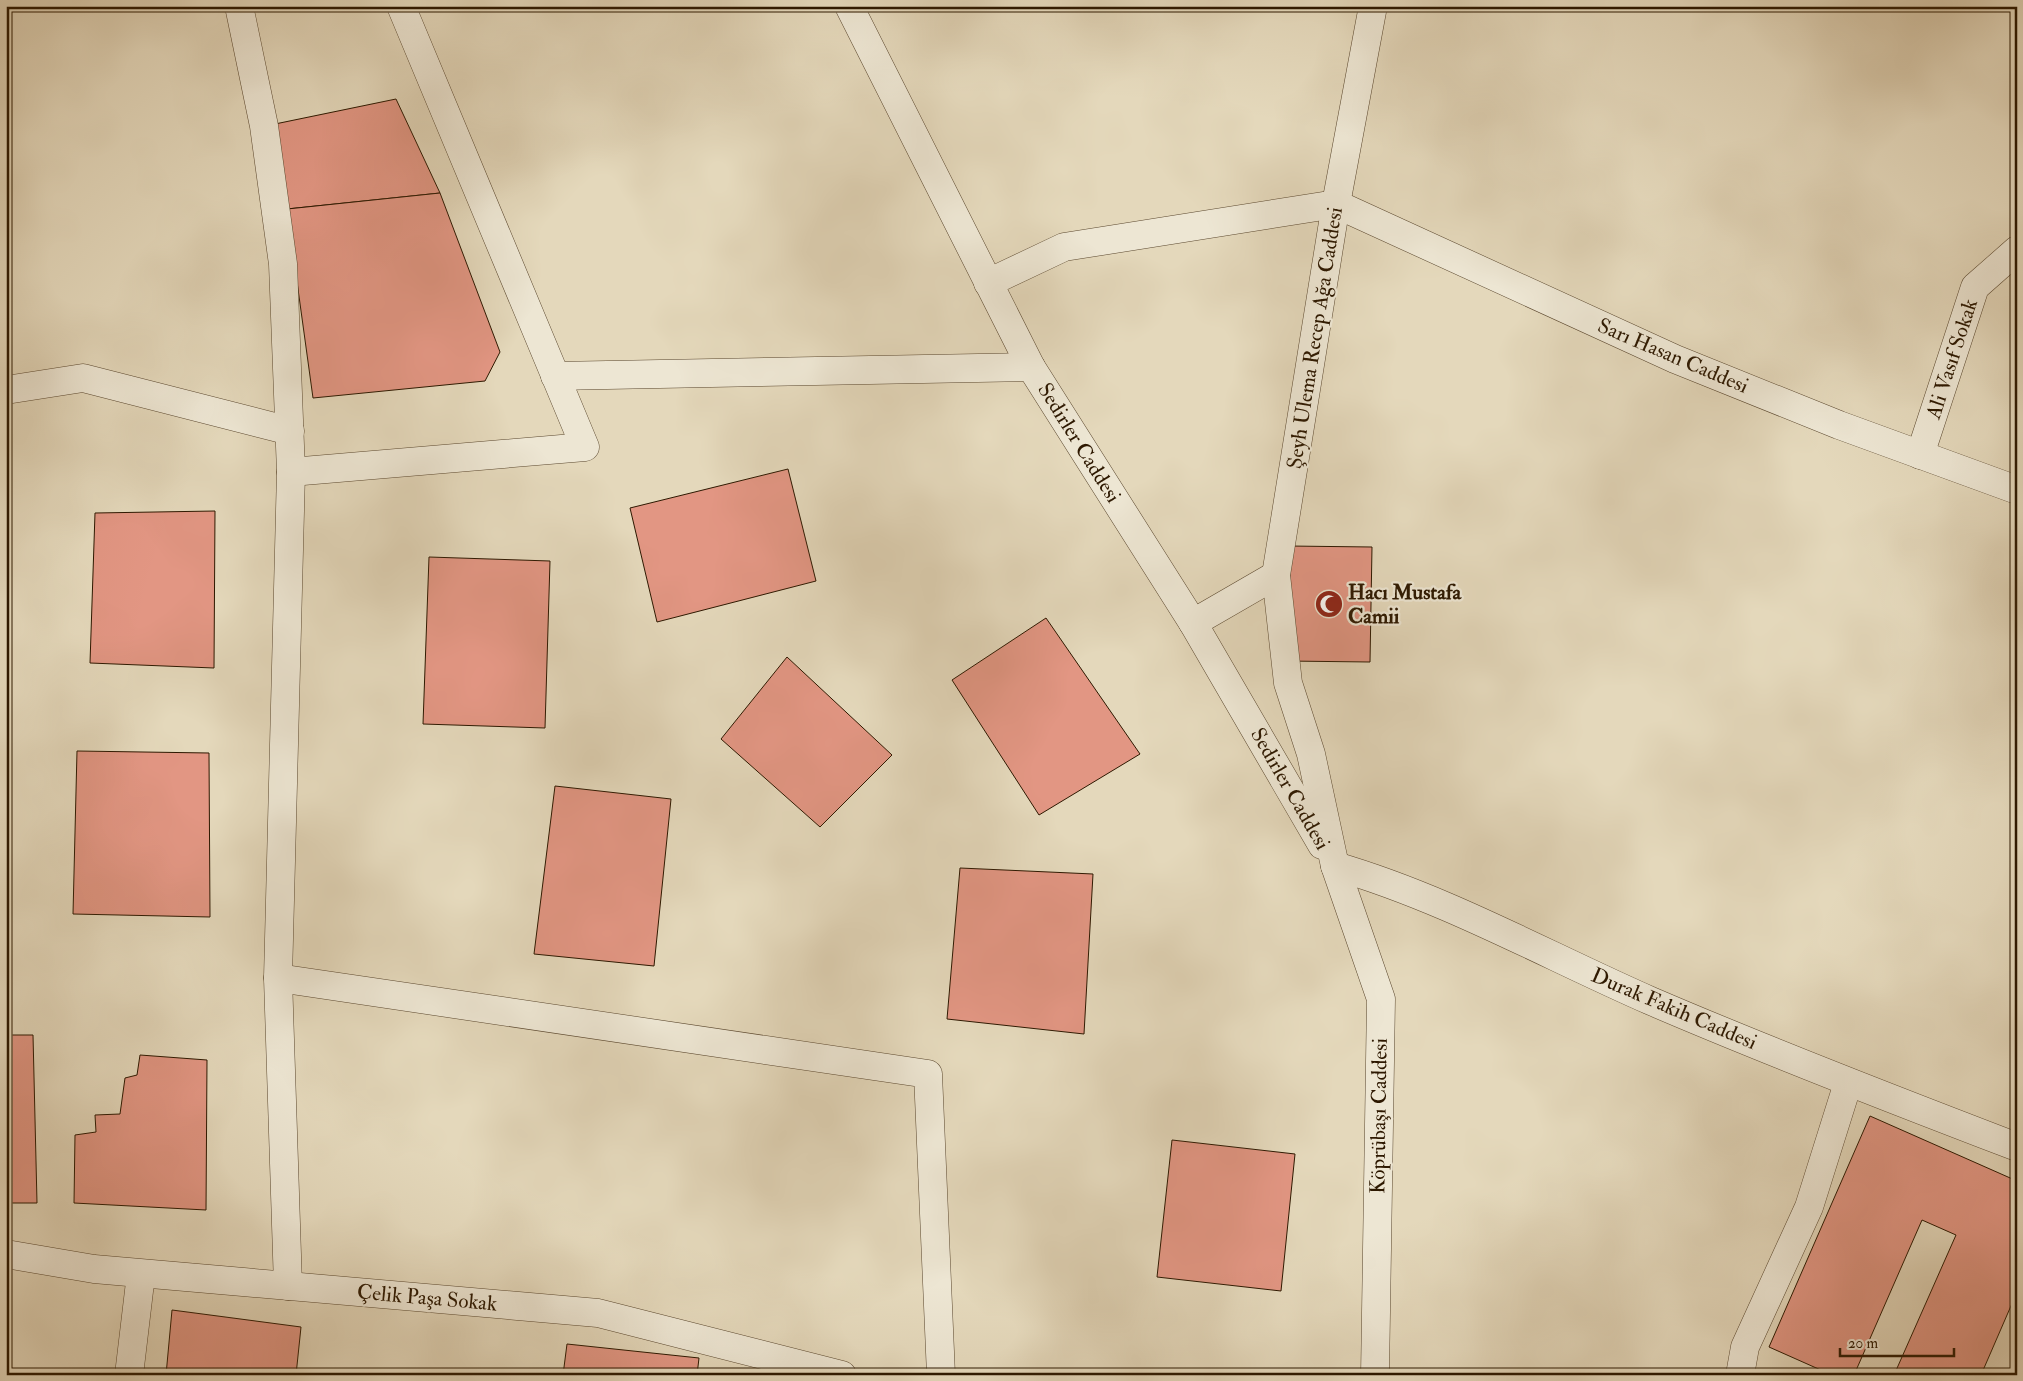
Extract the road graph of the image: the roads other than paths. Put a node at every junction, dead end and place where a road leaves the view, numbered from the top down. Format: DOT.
graph roads {
  1 [pos="240,6"];
  2 [pos="401,6"];
  3 [pos="850,6"];
  4 [pos="1373,6"];
  5 [pos="1336,204"];
  6 [pos="2014,261"];
  7 [pos="988,284"];
  8 [pos="1031,367"];
  9 [pos="555,376"];
  10 [pos="6,390"];
  11 [pos="290,431"];
  12 [pos="1920,454"];
  13 [pos="291,472"];
  14 [pos="2017,490"];
  15 [pos="1276,575"];
  16 [pos="1193,624"];
  17 [pos="1334,866"];
  18 [pos="278,978"];
  19 [pos="1848,1083"];
  20 [pos="2017,1147"];
  21 [pos="6,1254"];
  22 [pos="141,1274"];
  23 [pos="288,1286"];
  24 [pos="129,1375"];
  25 [pos="842,1375"];
  26 [pos="941,1375"];
  27 [pos="1375,1375"];
  28 [pos="1740,1375"];
  1 -- 11 [label="street"];
  2 -- 9 [label="street"];
  3 -- 7 [label="street, Sedirler Caddesi"];
  4 -- 5 [label="street, Şeyh Ulema Recep Ağa Caddesi"];
  5 -- 7 [label="street"];
  5 -- 12 [label="street, Sarı Hasan Caddesi"];
  5 -- 15 [label="street, Şeyh Ulema Recep Ağa Caddesi"];
  6 -- 12 [label="street, Ali Vasıf Sokak"];
  7 -- 8 [label="street, Sedirler Caddesi"];
  8 -- 9 [label="street"];
  8 -- 16 [label="street, Sedirler Caddesi"];
  9 -- 13 [label="street"];
  10 -- 11 [label="street"];
  11 -- 13 [label="street"];
  12 -- 14 [label="street, Sarı Hasan Caddesi"];
  13 -- 18 [label="street"];
  15 -- 16 [label="street"];
  15 -- 17 [label="street, Şeyh Ulema Recep Ağa Caddesi"];
  16 -- 17 [label="street, Sedirler Caddesi"];
  17 -- 19 [label="street, Durak Fakih Caddesi"];
  17 -- 27 [label="street, Köprübaşı Caddesi"];
  18 -- 23 [label="street"];
  18 -- 26 [label="street"];
  19 -- 20 [label="street, Durak Fakih Caddesi"];
  19 -- 28 [label="street"];
  21 -- 22 [label="street, Çelik Paşa Sokak"];
  22 -- 23 [label="street, Çelik Paşa Sokak"];
  22 -- 24 [label="street"];
  23 -- 25 [label="street, Çelik Paşa Sokak"];
}
